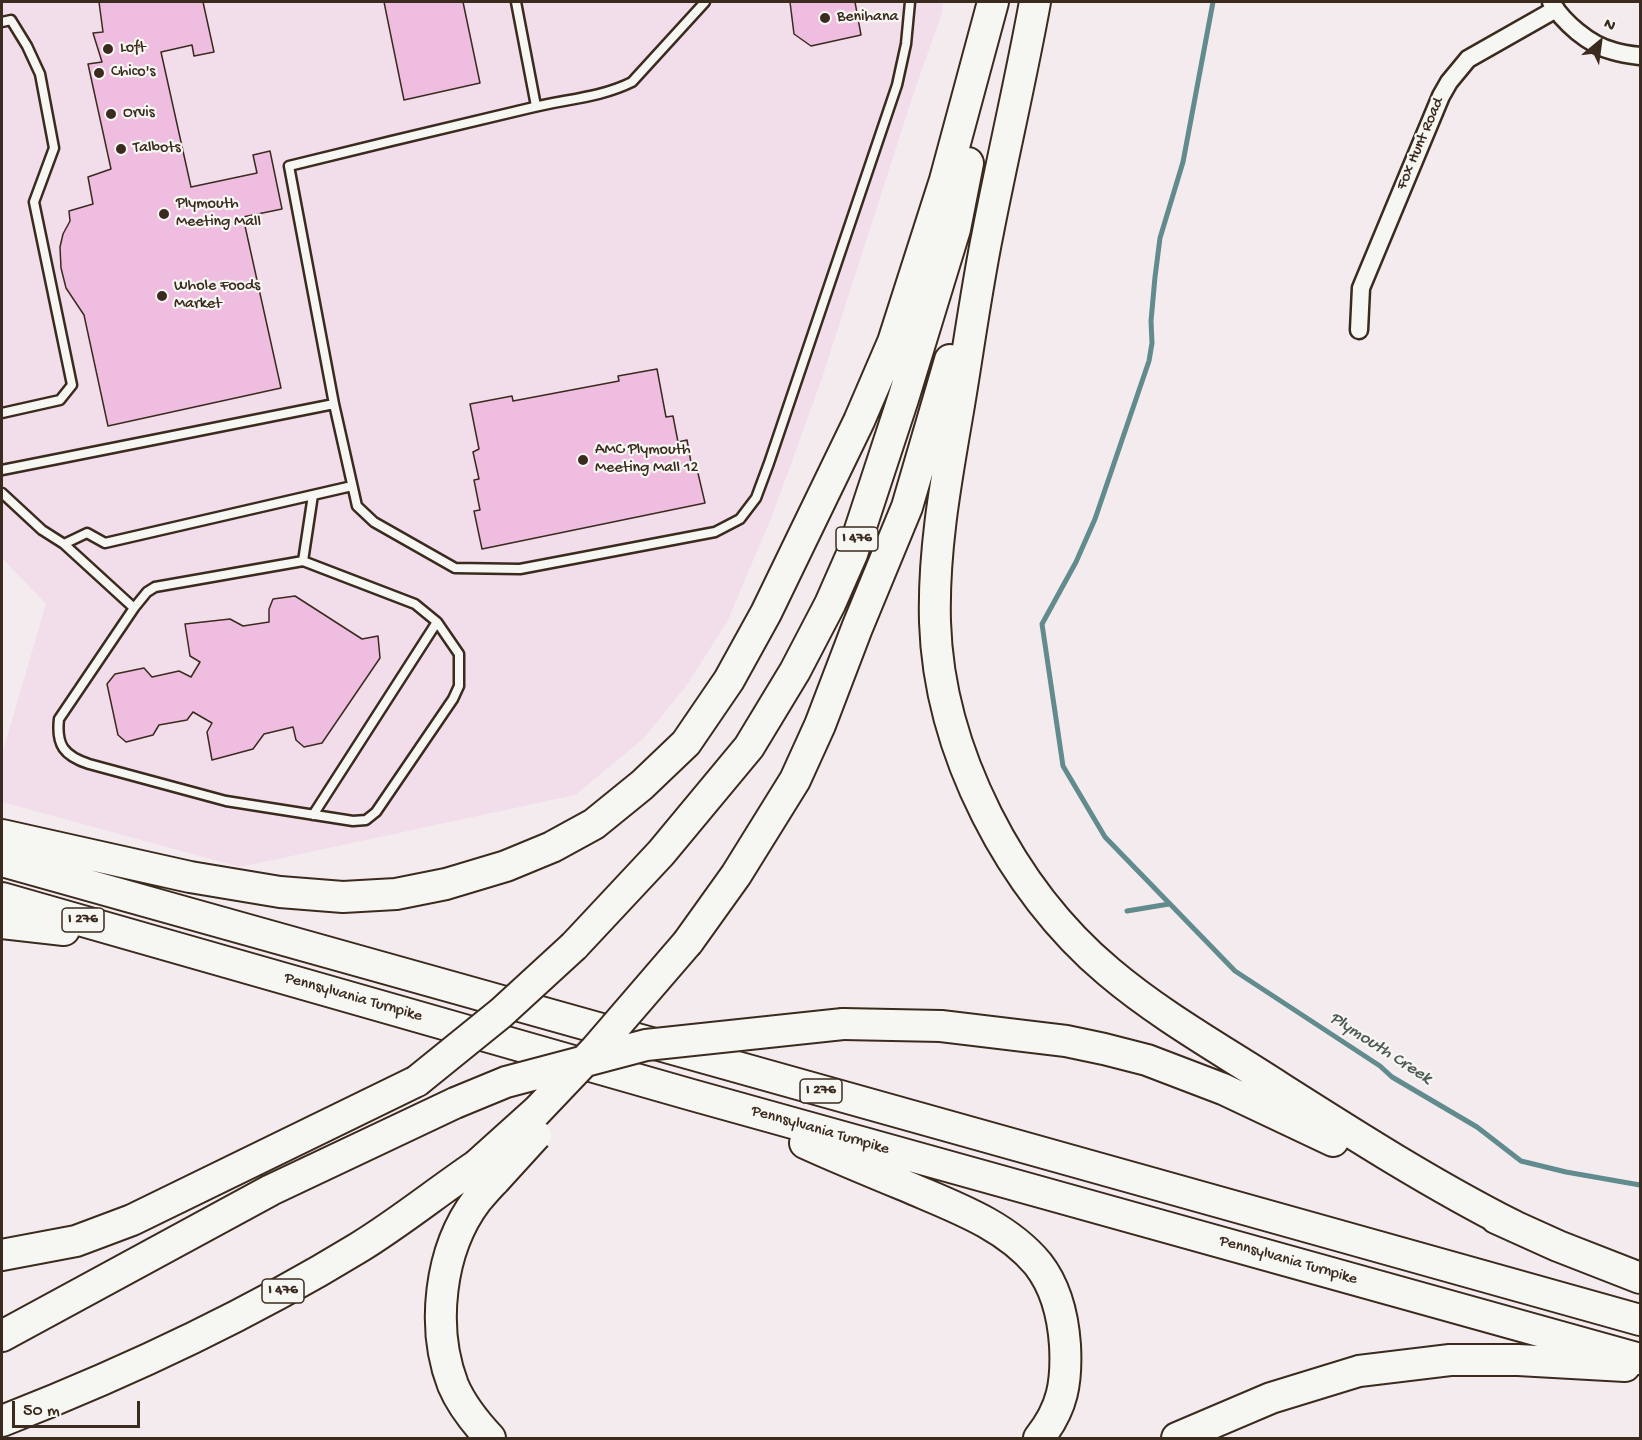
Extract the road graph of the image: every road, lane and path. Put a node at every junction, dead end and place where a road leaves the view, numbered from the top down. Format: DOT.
graph roads {
  1 [pos="516,2"];
  2 [pos="705,2"];
  3 [pos="910,2"];
  4 [pos="993,2"];
  5 [pos="1000,2"];
  6 [pos="1035,2"];
  7 [pos="1554,5"];
  8 [pos="2,22"];
  9 [pos="1641,56"];
  10 [pos="536,106"];
  11 [pos="987,233"];
  12 [pos="1359,330"];
  13 [pos="334,404"];
  14 [pos="2,413"];
  15 [pos="2,470"];
  16 [pos="352,486"];
  17 [pos="2,493"];
  18 [pos="313,495"];
  19 [pos="64,544"];
  20 [pos="303,561"];
  21 [pos="134,608"];
  22 [pos="437,622"];
  23 [pos="314,815"];
  24 [pos="2,835"];
  25 [pos="2,861"];
  26 [pos="2,898"];
  27 [pos="2,923"];
  28 [pos="164,943"];
  29 [pos="417,1081"];
  30 [pos="692,1095"];
  31 [pos="486,1172"];
  32 [pos="271,1190"];
  33 [pos="1514,1226"];
  34 [pos="2,1255"];
  35 [pos="1641,1278"];
  36 [pos="1641,1320"];
  37 [pos="2,1336"];
  38 [pos="1641,1359"];
  39 [pos="1641,1367"];
  40 [pos="2,1420"];
  41 [pos="490,1438"];
  42 [pos="1039,1438"];
  43 [pos="1177,1438"];
  1 -- 10 [label="lane"];
  2 -- 10 [label="lane"];
  3 -- 16 [label="lane"];
  4 -- 24 [label="highway"];
  5 -- 29 [label="highway, I 476, bridge"];
  6 -- 11 [label="highway, I 476"];
  7 -- 9 [label="street"];
  7 -- 12 [label="street, Fox Hunt Road"];
  8 -- 14 [label="lane"];
  10 -- 13 [label="lane"];
  11 -- 31 [label="highway, I 476, bridge"];
  11 -- 33 [label="highway"];
  13 -- 15 [label="lane"];
  13 -- 16 [label="lane"];
  16 -- 18 [label="lane"];
  17 -- 19 [label="lane"];
  18 -- 19 [label="lane"];
  18 -- 20 [label="lane"];
  19 -- 21 [label="lane"];
  20 -- 21 [label="lane"];
  20 -- 22 [label="lane"];
  21 -- 23 [label="lane"];
  22 -- 23 [label="lane"];
  22 -- 23 [label="lane"];
  25 -- 36 [label="highway, I 276"];
  26 -- 28 [label="highway, Pennsylvania Turnpike / I 276"];
  27 -- 28 [label="highway"];
  28 -- 30 [label="highway, Pennsylvania Turnpike / I 276"];
  29 -- 32 [label="highway, I 476"];
  29 -- 34 [label="highway"];
  30 -- 38 [label="highway, Pennsylvania Turnpike / I 276"];
  30 -- 42 [label="highway"];
  31 -- 40 [label="highway, I 476"];
  31 -- 41 [label="highway"];
  32 -- 33 [label="highway, bridge"];
  32 -- 37 [label="highway, I 476"];
  33 -- 35 [label="highway"];
  39 -- 43 [label="highway"];
}
